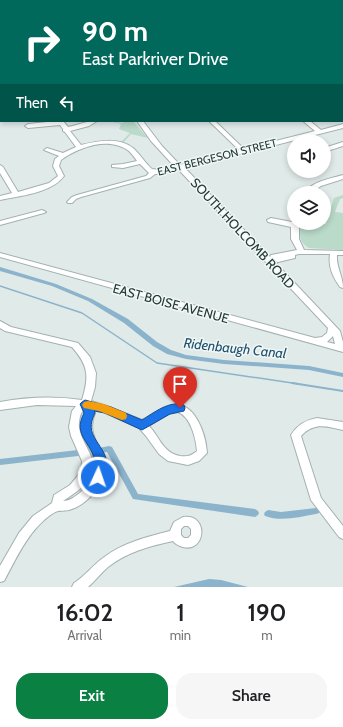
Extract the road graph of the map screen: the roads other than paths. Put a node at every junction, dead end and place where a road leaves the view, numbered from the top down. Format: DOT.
graph roads {
  1 [pos="60,122"];
  2 [pos="92,122"];
  3 [pos="140,122"];
  4 [pos="213,122"];
  5 [pos="307,122"];
  6 [pos="28,126"];
  7 [pos="342,127"];
  8 [pos="65,130"];
  9 [pos="319,132"];
  10 [pos="343,144"];
  11 [pos="80,147"];
  12 [pos="331,148"];
  13 [pos="47,150"];
  14 [pos="243,151"];
  15 [pos="63,155"];
  16 [pos="141,162"];
  17 [pos="114,166"];
  18 [pos="0,167"];
  19 [pos="179,167"];
  20 [pos="152,172"];
  21 [pos="343,177"];
  22 [pos="314,186"];
  23 [pos="16,194"];
  24 [pos="0,198"];
  25 [pos="70,202"];
  26 [pos="42,212"];
  27 [pos="271,220"];
  28 [pos="0,223"];
  29 [pos="287,223"];
  30 [pos="294,230"];
  31 [pos="302,252"];
  32 [pos="334,252"];
  33 [pos="343,253"];
  34 [pos="0,255"];
  35 [pos="272,260"];
  36 [pos="343,285"];
  37 [pos="0,324"];
  38 [pos="332,327"];
  39 [pos="313,341"];
  40 [pos="342,348"];
  41 [pos="85,404"];
  42 [pos="0,406"];
  43 [pos="142,425"];
  44 [pos="343,426"];
  45 [pos="343,534"];
  46 [pos="175,535"];
  47 [pos="0,577"];
  48 [pos="78,587"];
  1 -- 6 [label="street"];
  1 -- 8 [label="street"];
  2 -- 8 [label="street"];
  3 -- 19 [label="street, SOUTH HOLCOMB ROAD"];
  4 -- 14 [label="street"];
  5 -- 9 [label="street"];
  7 -- 9 [label="street, EAST BERGESON STREET"];
  8 -- 11 [label="street"];
  9 -- 14 [label="street, EAST BERGESON STREET"];
  10 -- 12 [label="street"];
  11 -- 15 [label="street, EAST BERGESON STREET"];
  11 -- 16 [label="street, EAST BERGESON STREET"];
  13 -- 15 [label="street"];
  14 -- 19 [label="street, EAST BERGESON STREET"];
  15 -- 23 [label="street"];
  16 -- 17 [label="street, EAST BERGESON STREET"];
  16 -- 20 [label="street, EAST BERGESON STREET"];
  18 -- 23 [label="street"];
  19 -- 20 [label="street, EAST BERGESON STREET"];
  19 -- 35 [label="street, SOUTH HOLCOMB ROAD"];
  20 -- 25 [label="street"];
  21 -- 22 [label="street"];
  23 -- 24 [label="street"];
  26 -- 28 [label="street"];
  27 -- 29 [label="street"];
  30 -- 31 [label="street"];
  31 -- 32 [label="street"];
  31 -- 35 [label="street"];
  32 -- 33 [label="street"];
  32 -- 36 [label="street"];
  34 -- 39 [label="street, EAST BOISE AVENUE"];
  35 -- 38 [label="street, SOUTH HOLCOMB ROAD"];
  37 -- 41 [label="street"];
  38 -- 39 [label="street"];
  38 -- 40 [label="street, SOUTH HOLCOMB ROAD"];
  39 -- 40 [label="street, EAST BOISE AVENUE"];
  41 -- 42 [label="street"];
  41 -- 43 [label="street"];
  41 -- 47 [label="street"];
  43 -- 43 [label="street"];
  44 -- 45 [label="street"];
  46 -- 48 [label="street"];
}
